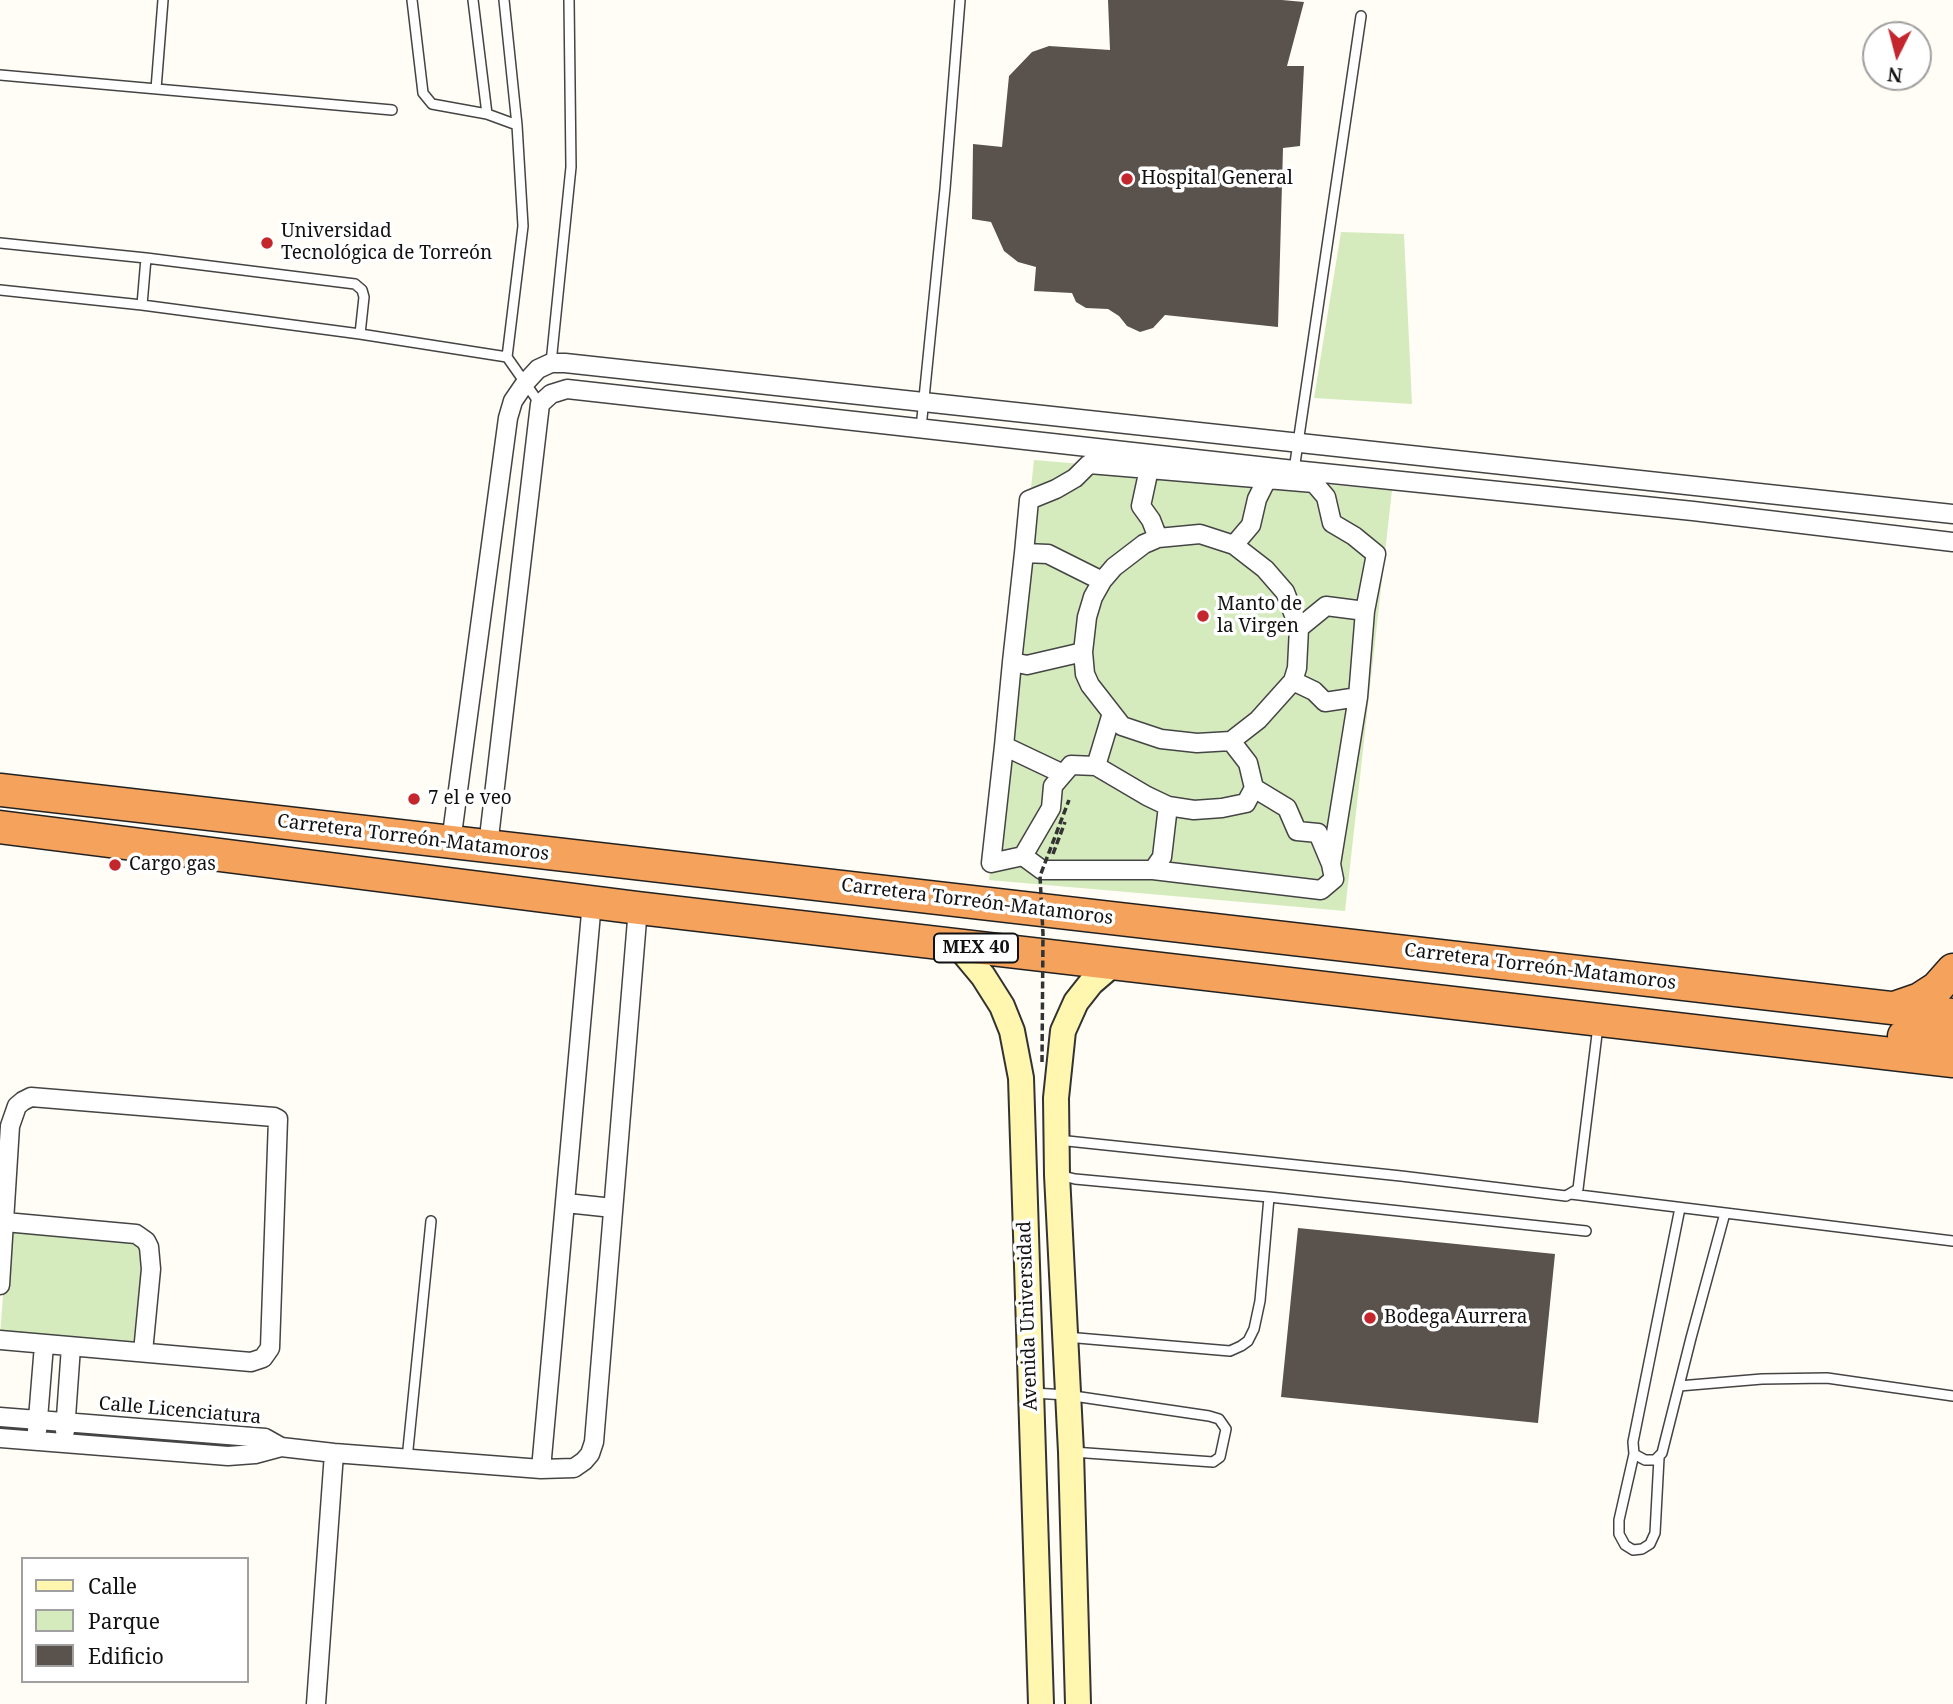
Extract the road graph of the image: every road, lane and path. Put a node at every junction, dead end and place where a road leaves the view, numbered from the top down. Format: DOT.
graph roads {
  1 [pos="163,0"];
  2 [pos="411,0"];
  3 [pos="473,0"];
  4 [pos="504,0"];
  5 [pos="569,0"];
  6 [pos="960,0"];
  7 [pos="1360,16"];
  8 [pos="0,75"];
  9 [pos="156,89"];
  10 [pos="392,110"];
  11 [pos="487,114"];
  12 [pos="517,125"];
  13 [pos="0,243"];
  14 [pos="146,258"];
  15 [pos="0,290"];
  16 [pos="142,306"];
  17 [pos="360,334"];
  18 [pos="507,356"];
  19 [pos="551,363"];
  20 [pos="526,382"];
  21 [pos="925,403"];
  22 [pos="540,404"];
  23 [pos="1132,426"];
  24 [pos="921,428"];
  25 [pos="1297,443"];
  26 [pos="1129,450"];
  27 [pos="1149,469"];
  28 [pos="1294,470"];
  29 [pos="1267,479"];
  30 [pos="1694,486"];
  31 [pos="1693,511"];
  32 [pos="1953,514"];
  33 [pos="1158,538"];
  34 [pos="1953,542"];
  35 [pos="1234,545"];
  36 [pos="1024,554"];
  37 [pos="1102,581"];
  38 [pos="1365,611"];
  39 [pos="1299,628"];
  40 [pos="1083,652"];
  41 [pos="1012,662"];
  42 [pos="1293,681"];
  43 [pos="1358,697"];
  44 [pos="1112,713"];
  45 [pos="1231,741"];
  46 [pos="1004,746"];
  47 [pos="1096,766"];
  48 [pos="1063,774"];
  49 [pos="1254,788"];
  50 [pos="0,790"];
  51 [pos="1168,806"];
  52 [pos="0,827"];
  53 [pos="451,842"];
  54 [pos="488,846"];
  55 [pos="1023,856"];
  56 [pos="1331,864"];
  57 [pos="1047,869"];
  58 [pos="1153,870"];
  59 [pos="592,902"];
  60 [pos="638,908"];
  61 [pos="958,946"];
  62 [pos="1112,965"];
  63 [pos="1953,970"];
  64 [pos="1895,1007"];
  65 [pos="1953,1015"];
  66 [pos="1599,1021"];
  67 [pos="1702,1033"];
  68 [pos="1953,1038"];
  69 [pos="1042,1062"];
  70 [pos="1953,1062"];
  71 [pos="1056,1140"];
  72 [pos="1057,1175"];
  73 [pos="1571,1194"];
  74 [pos="1269,1197"];
  75 [pos="566,1203"];
  76 [pos="613,1208"];
  77 [pos="1680,1208"];
  78 [pos="1725,1213"];
  79 [pos="1060,1220"];
  80 [pos="431,1221"];
  81 [pos="1024,1221"];
  82 [pos="5,1222"];
  83 [pos="1586,1231"];
  84 [pos="1953,1241"];
  85 [pos="0,1285"];
  86 [pos="1065,1337"];
  87 [pos="0,1340"];
  88 [pos="44,1345"];
  89 [pos="71,1348"];
  90 [pos="144,1352"];
  91 [pos="1679,1385"];
  92 [pos="1031,1393"];
  93 [pos="1067,1395"];
  94 [pos="1953,1396"];
  95 [pos="0,1417"];
  96 [pos="38,1420"];
  97 [pos="66,1422"];
  98 [pos="0,1438"];
  99 [pos="36,1441"];
  100 [pos="64,1444"];
  101 [pos="281,1447"];
  102 [pos="1070,1452"];
  103 [pos="334,1453"];
  104 [pos="1634,1454"];
  105 [pos="1659,1458"];
  106 [pos="407,1459"];
  107 [pos="541,1469"];
  108 [pos="316,1704"];
  109 [pos="1041,1704"];
  110 [pos="1078,1704"];
  1 -- 9 [label="lane"];
  2 -- 11 [label="lane"];
  3 -- 11 [label="lane"];
  4 -- 12 [label="lane"];
  5 -- 19 [label="lane"];
  6 -- 21 [label="lane"];
  7 -- 25 [label="lane"];
  8 -- 9 [label="lane"];
  9 -- 10 [label="lane"];
  11 -- 12 [label="lane"];
  12 -- 18 [label="lane"];
  13 -- 14 [label="lane"];
  14 -- 16 [label="lane"];
  14 -- 17 [label="lane"];
  15 -- 16 [label="lane"];
  16 -- 17 [label="lane"];
  17 -- 18 [label="lane"];
  18 -- 20 [label="lane"];
  19 -- 20 [label="street"];
  19 -- 21 [label="street"];
  20 -- 22 [label="lane"];
  20 -- 53 [label="street"];
  21 -- 23 [label="street"];
  21 -- 24 [label="lane"];
  22 -- 24 [label="street"];
  22 -- 54 [label="street"];
  23 -- 25 [label="street"];
  23 -- 26 [label="street"];
  24 -- 26 [label="street"];
  25 -- 28 [label="lane"];
  25 -- 30 [label="street"];
  26 -- 28 [label="street"];
  27 -- 29 [label="street"];
  27 -- 33 [label="street"];
  27 -- 36 [label="street"];
  28 -- 31 [label="street"];
  29 -- 35 [label="street"];
  29 -- 38 [label="street"];
  30 -- 31 [label="street"];
  30 -- 32 [label="street"];
  31 -- 34 [label="street"];
  33 -- 35 [label="street"];
  33 -- 37 [label="street"];
  35 -- 39 [label="street"];
  36 -- 37 [label="street"];
  36 -- 41 [label="street"];
  37 -- 40 [label="street"];
  38 -- 39 [label="street"];
  38 -- 43 [label="street"];
  39 -- 42 [label="street"];
  40 -- 41 [label="street"];
  40 -- 44 [label="street"];
  41 -- 46 [label="street"];
  42 -- 43 [label="street"];
  42 -- 45 [label="street"];
  43 -- 56 [label="street"];
  44 -- 45 [label="street"];
  44 -- 47 [label="street"];
  45 -- 49 [label="street"];
  46 -- 48 [label="street"];
  46 -- 55 [label="street"];
  47 -- 48 [label="street"];
  47 -- 51 [label="street"];
  48 -- 55 [label="street"];
  49 -- 51 [label="street"];
  49 -- 56 [label="street"];
  50 -- 53 [label="highway, Carretera Torreón-Matamoros / MEX 40"];
  51 -- 58 [label="street"];
  52 -- 59 [label="highway, MEX 40"];
  53 -- 54 [label="highway, Carretera Torreón-Matamoros / MEX 40"];
  54 -- 64 [label="highway, Carretera Torreón-Matamoros / MEX 40"];
  55 -- 57 [label="street"];
  56 -- 58 [label="street"];
  57 -- 58 [label="street"];
  57 -- 69 [label="path, bridge"];
  59 -- 60 [label="highway, MEX 40"];
  59 -- 75 [label="street"];
  60 -- 61 [label="highway, MEX 40"];
  60 -- 76 [label="street"];
  61 -- 62 [label="highway, MEX 40"];
  61 -- 81 [label="main road, Avenida Universidad"];
  62 -- 66 [label="highway, MEX 40"];
  62 -- 71 [label="main road, Avenida Universidad"];
  63 -- 64 [label="highway"];
  64 -- 65 [label="highway, Carretera Torreón-Matamoros / MEX 40"];
  66 -- 67 [label="highway, MEX 40"];
  66 -- 73 [label="lane"];
  67 -- 68 [label="highway"];
  67 -- 70 [label="highway, MEX 40"];
  71 -- 72 [label="main road, Avenida Universidad"];
  71 -- 73 [label="lane"];
  72 -- 74 [label="lane"];
  72 -- 79 [label="main road, Avenida Universidad"];
  73 -- 77 [label="lane"];
  74 -- 83 [label="lane"];
  74 -- 86 [label="lane"];
  75 -- 76 [label="street"];
  75 -- 107 [label="street"];
  76 -- 107 [label="street"];
  77 -- 78 [label="lane"];
  77 -- 104 [label="lane"];
  78 -- 84 [label="lane"];
  78 -- 91 [label="lane"];
  79 -- 81 [label="main road"];
  79 -- 86 [label="main road, Avenida Universidad"];
  80 -- 106 [label="lane"];
  81 -- 92 [label="main road, Avenida Universidad"];
  82 -- 85 [label="street"];
  82 -- 90 [label="street"];
  82 -- 90 [label="street"];
  86 -- 93 [label="main road, Avenida Universidad"];
  87 -- 88 [label="street"];
  88 -- 89 [label="street"];
  88 -- 96 [label="street"];
  89 -- 90 [label="street"];
  89 -- 97 [label="street"];
  91 -- 94 [label="lane"];
  91 -- 105 [label="lane"];
  92 -- 93 [label="lane"];
  92 -- 109 [label="main road, Avenida Universidad"];
  93 -- 102 [label="main road, Avenida Universidad"];
  93 -- 102 [label="lane"];
  95 -- 96 [label="street, Calle Licenciatura"];
  96 -- 97 [label="street, Calle Licenciatura"];
  96 -- 99 [label="street"];
  97 -- 100 [label="street"];
  97 -- 101 [label="street, Calle Licenciatura"];
  98 -- 99 [label="street, Calle Licenciatura"];
  99 -- 100 [label="street, Calle Licenciatura"];
  100 -- 101 [label="street, Calle Licenciatura"];
  101 -- 103 [label="street"];
  102 -- 110 [label="main road, Avenida Universidad"];
  103 -- 106 [label="street"];
  103 -- 108 [label="street"];
  104 -- 105 [label="lane"];
  104 -- 105 [label="lane"];
  106 -- 107 [label="street"];
}
